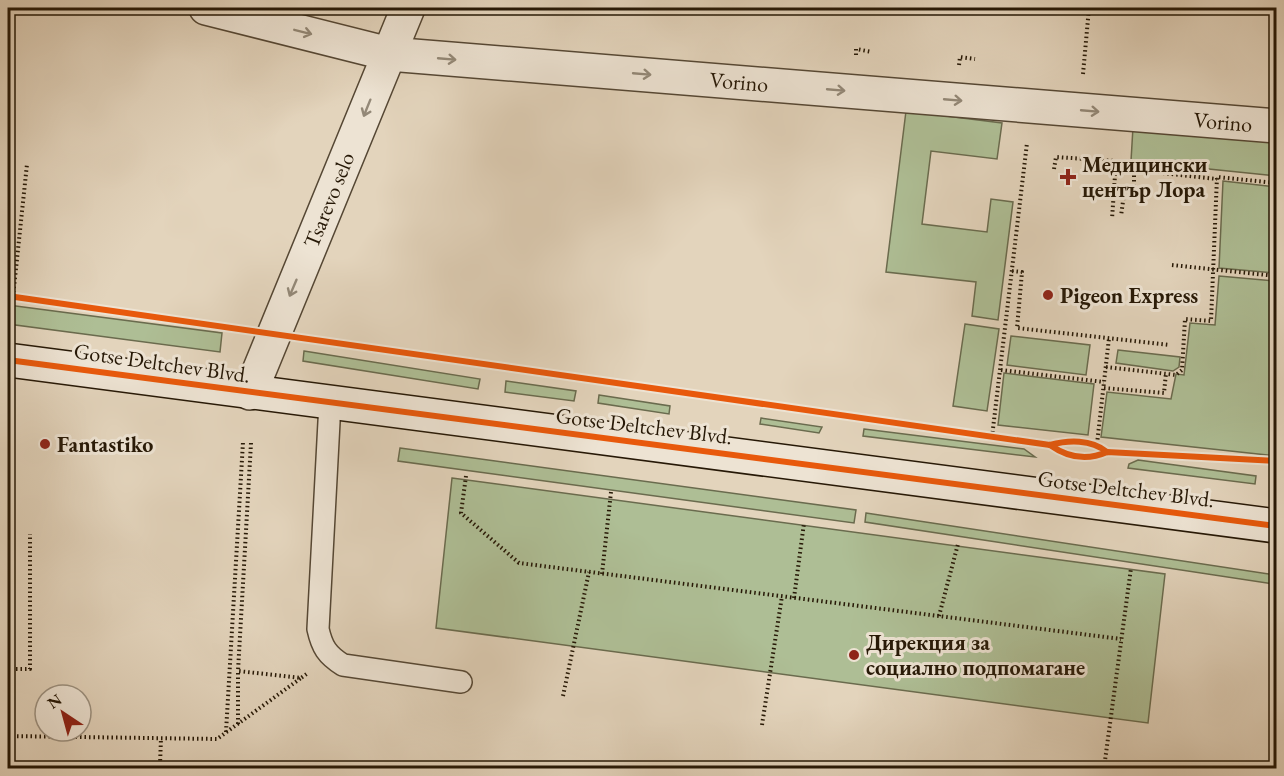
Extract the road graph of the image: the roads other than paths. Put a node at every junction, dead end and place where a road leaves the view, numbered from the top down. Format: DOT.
graph roads {
  1 [pos="206,8"];
  2 [pos="408,8"];
  3 [pos="389,54"];
  4 [pos="1276,126"];
  5 [pos="8,360"];
  6 [pos="250,393"];
  7 [pos="330,404"];
  8 [pos="1276,526"];
  9 [pos="461,681"];
  1 -- 3 [label="street, Vorino, one-way"];
  2 -- 3 [label="street, Tsarevo selo"];
  3 -- 4 [label="street, Vorino, one-way"];
  3 -- 6 [label="street, Tsarevo selo, one-way"];
  5 -- 6 [label="street, Gotse Deltchev Blvd."];
  6 -- 7 [label="street, Gotse Deltchev Blvd."];
  7 -- 8 [label="street, Gotse Deltchev Blvd."];
  7 -- 9 [label="lane"];
}
